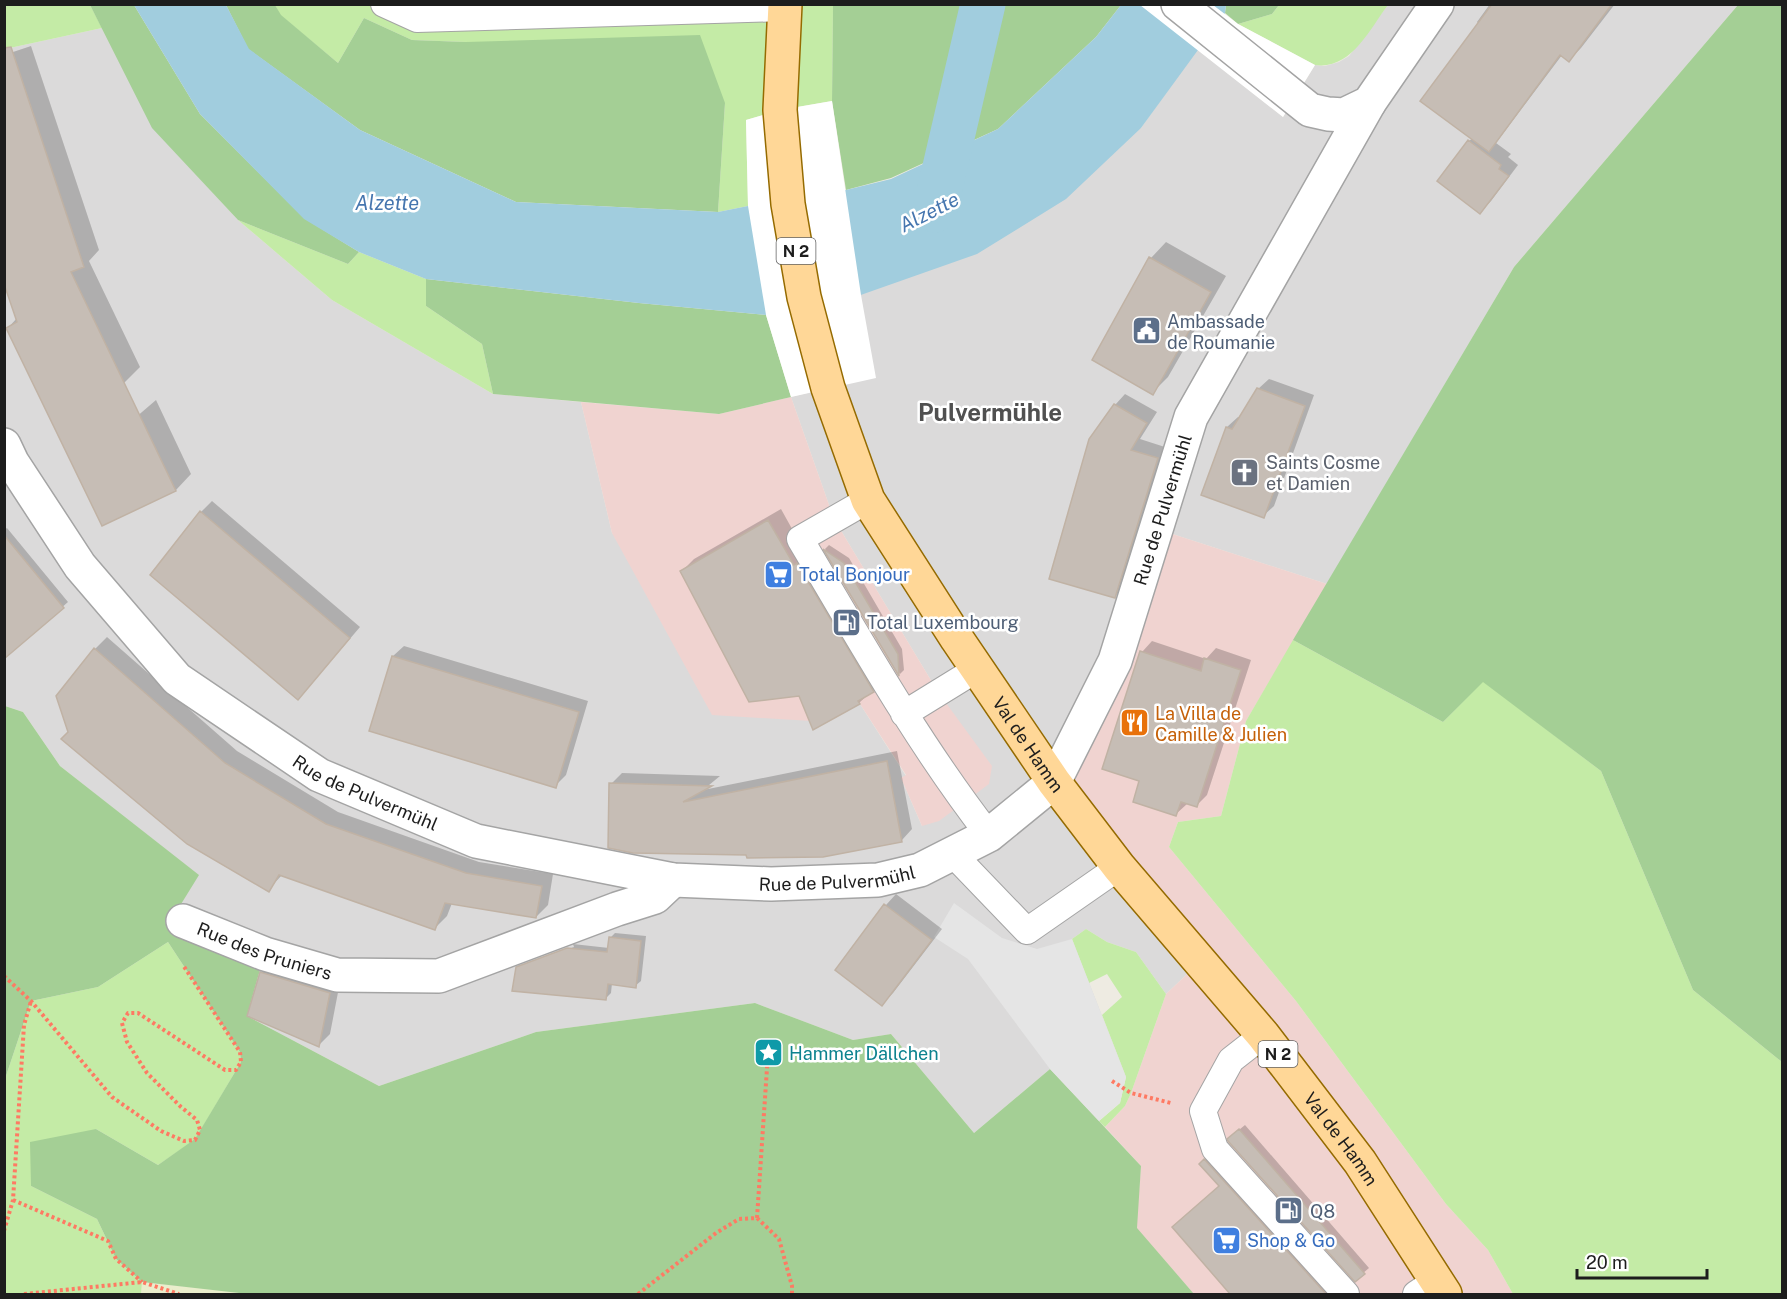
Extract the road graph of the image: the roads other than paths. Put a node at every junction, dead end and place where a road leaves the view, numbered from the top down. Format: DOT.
graph roads {
  1 [pos="384,4"];
  2 [pos="1178,4"];
  3 [pos="1437,4"];
  4 [pos="784,6"];
  5 [pos="455,11"];
  6 [pos="1369,103"];
  7 [pos="4,445"];
  8 [pos="868,500"];
  9 [pos="977,669"];
  10 [pos="904,714"];
  11 [pos="1054,782"];
  12 [pos="989,835"];
  13 [pos="952,854"];
  14 [pos="1119,867"];
  15 [pos="673,880"];
  16 [pos="183,921"];
  17 [pos="1263,1035"];
  18 [pos="1433,1290"];
  19 [pos="1346,1294"];
  1 -- 5 [label="lane"];
  2 -- 6 [label="street"];
  3 -- 6 [label="street, Rue de Pulvermühl"];
  4 -- 5 [label="lane"];
  4 -- 8 [label="main road, Val de Hamm / N 2"];
  6 -- 11 [label="street, Rue de Pulvermühl"];
  7 -- 15 [label="street, Rue de Pulvermühl"];
  8 -- 9 [label="main road, Val de Hamm / N 2"];
  8 -- 10 [label="lane"];
  9 -- 10 [label="lane"];
  9 -- 11 [label="main road, Val de Hamm / N 2"];
  10 -- 12 [label="lane"];
  11 -- 12 [label="street, Rue de Pulvermühl"];
  11 -- 14 [label="main road, Val de Hamm / N 2"];
  12 -- 13 [label="street, Rue de Pulvermühl"];
  13 -- 14 [label="lane"];
  13 -- 15 [label="street, Rue de Pulvermühl"];
  14 -- 17 [label="main road, Val de Hamm / N 2"];
  15 -- 16 [label="street, Rue des Pruniers"];
  17 -- 18 [label="main road, Val de Hamm / N 2"];
  17 -- 19 [label="lane"];
}
